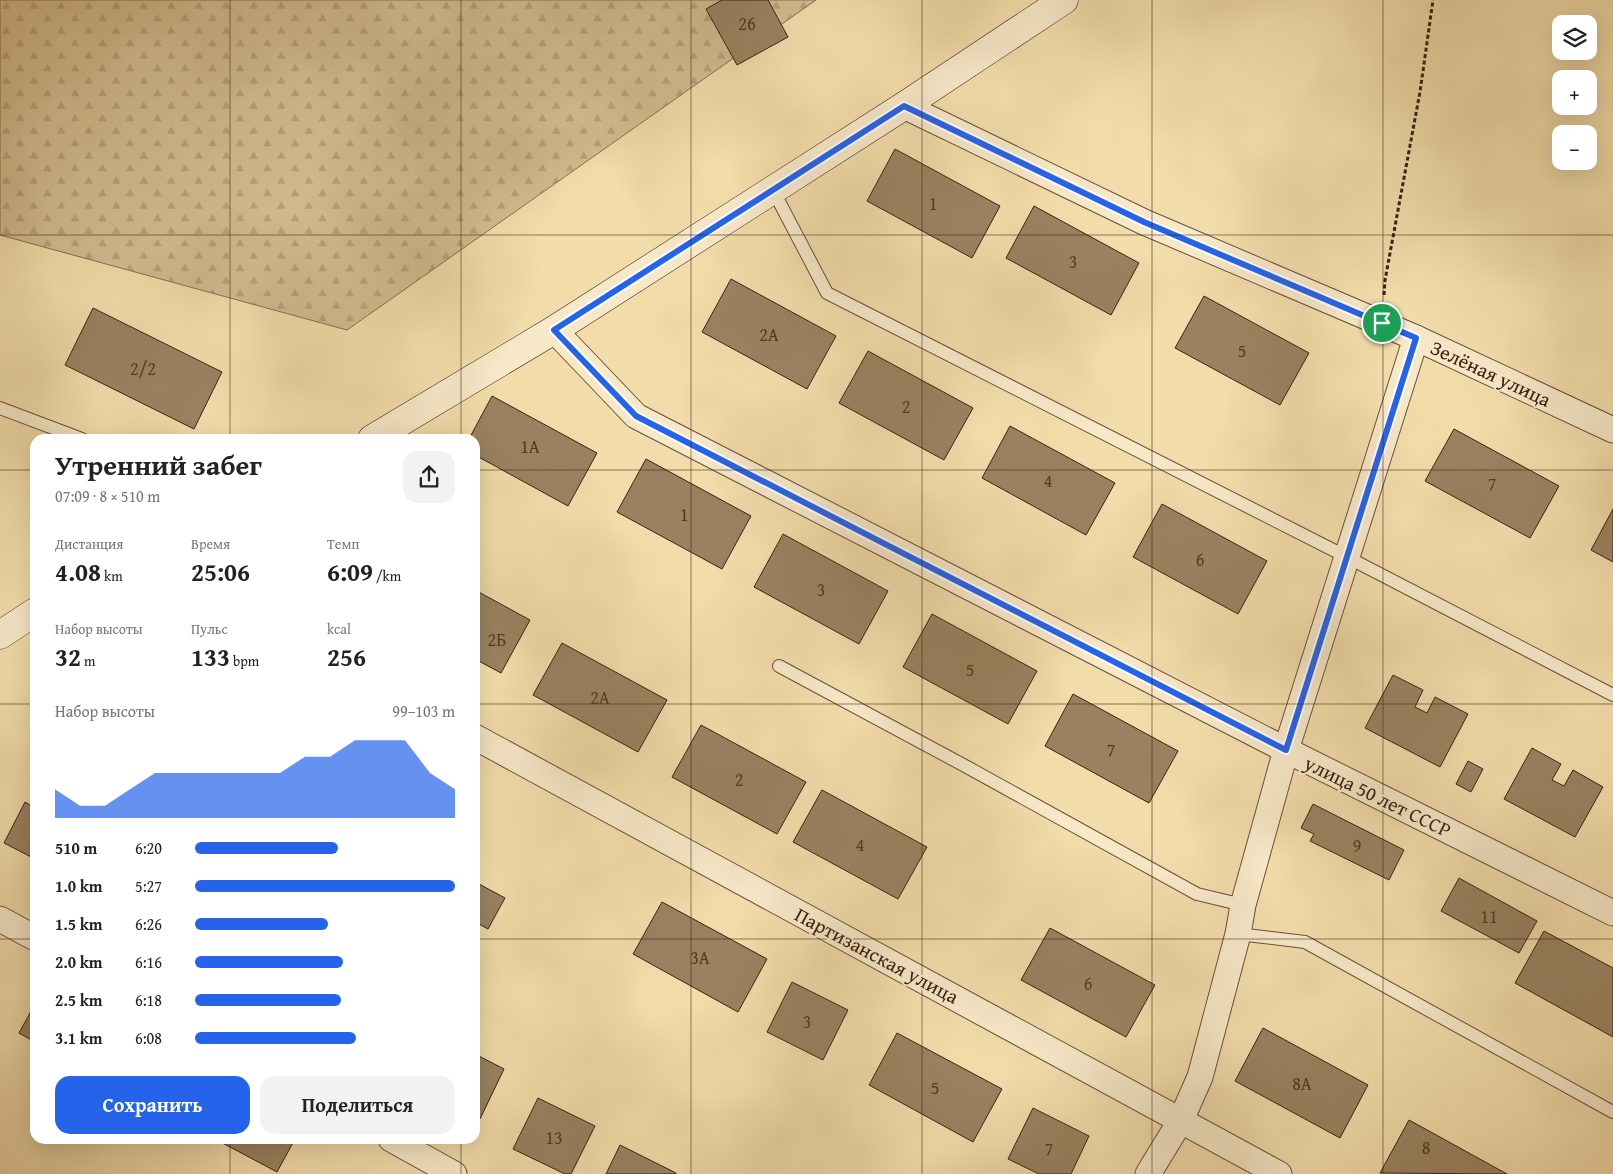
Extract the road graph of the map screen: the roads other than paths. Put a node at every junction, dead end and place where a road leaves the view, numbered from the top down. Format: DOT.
graph roads {
  1 [pos="1064,0"];
  2 [pos="904,106"];
  3 [pos="773,190"];
  4 [pos="554,330"];
  5 [pos="1416,338"];
  6 [pos="0,408"];
  7 [pos="1613,430"];
  8 [pos="69,434"];
  9 [pos="380,434"];
  10 [pos="1347,557"];
  11 [pos="30,615"];
  12 [pos="0,635"];
  13 [pos="779,666"];
  14 [pos="1613,695"];
  15 [pos="480,740"];
  16 [pos="1286,750"];
  17 [pos="1243,905"];
  18 [pos="1613,913"];
  19 [pos="0,919"];
  20 [pos="1238,934"];
  21 [pos="30,935"];
  22 [pos="1613,1112"];
  23 [pos="1182,1120"];
  24 [pos="400,1144"];
  25 [pos="454,1174"];
  26 [pos="1148,1174"];
  27 [pos="1279,1174"];
  1 -- 2 [label="street"];
  2 -- 3 [label="street"];
  2 -- 5 [label="street, Зелёная улица"];
  3 -- 4 [label="street"];
  3 -- 10 [label="lane"];
  4 -- 9 [label="street"];
  4 -- 16 [label="street, улица 50 лет СССР"];
  5 -- 7 [label="street, Зелёная улица"];
  5 -- 10 [label="street"];
  6 -- 8 [label="lane"];
  10 -- 14 [label="lane"];
  10 -- 16 [label="street"];
  11 -- 12 [label="street"];
  13 -- 17 [label="lane"];
  15 -- 23 [label="street, Партизанская улица"];
  16 -- 17 [label="street"];
  16 -- 18 [label="street, улица 50 лет СССР"];
  17 -- 20 [label="street"];
  19 -- 21 [label="street"];
  20 -- 22 [label="lane"];
  20 -- 23 [label="street"];
  23 -- 26 [label="street"];
  23 -- 27 [label="street, Партизанская улица"];
  24 -- 25 [label="street"];
}
